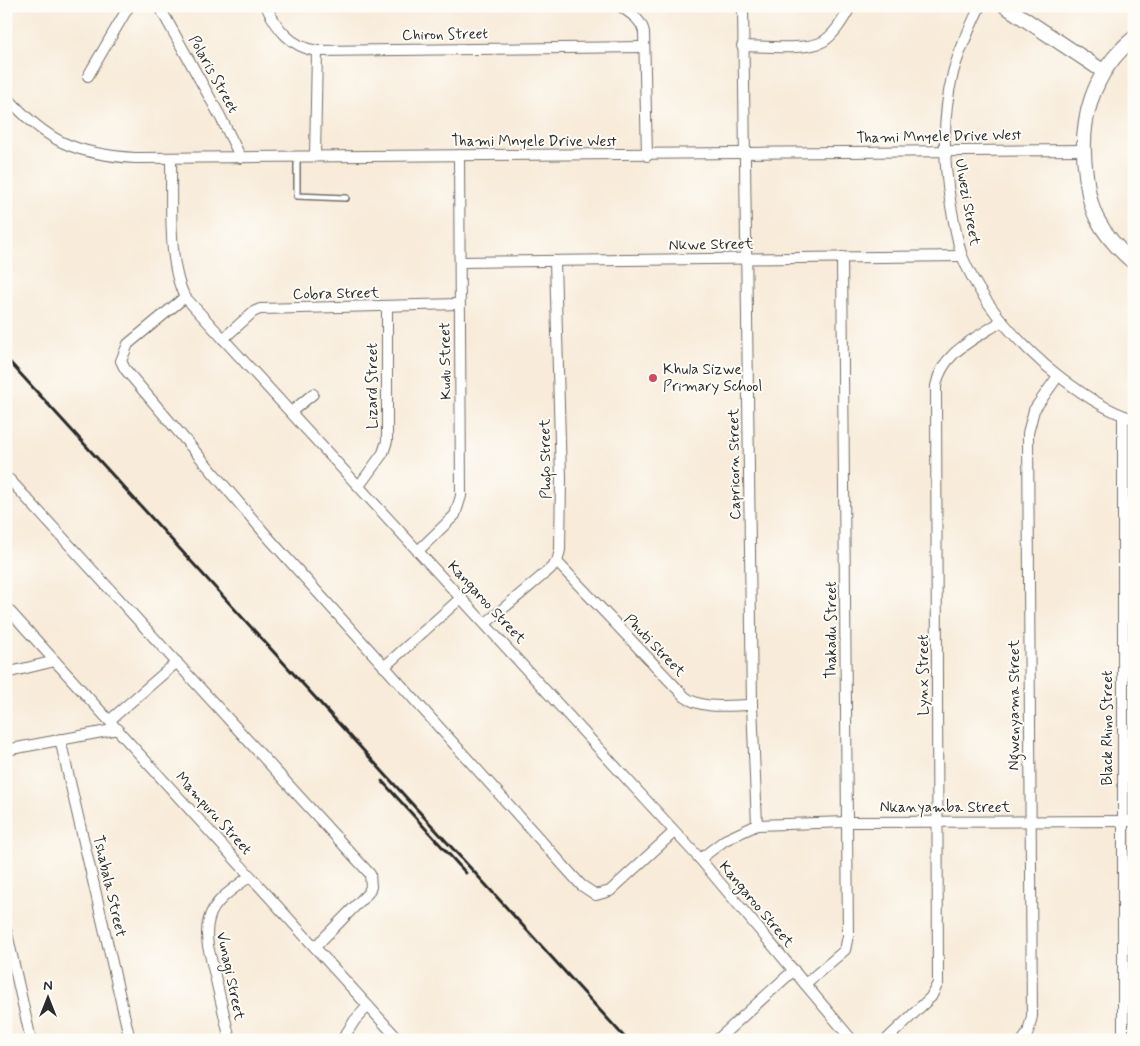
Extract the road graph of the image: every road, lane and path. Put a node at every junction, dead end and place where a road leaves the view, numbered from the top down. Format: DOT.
graph roads {
  1 [pos="129,6"];
  2 [pos="159,6"];
  3 [pos="266,6"];
  4 [pos="620,6"];
  5 [pos="743,6"];
  6 [pos="851,6"];
  7 [pos="980,6"];
  8 [pos="1005,6"];
  9 [pos="1134,38"];
  10 [pos="742,46"];
  11 [pos="644,47"];
  12 [pos="317,51"];
  13 [pos="1103,72"];
  14 [pos="88,76"];
  15 [pos="6,96"];
  16 [pos="1082,150"];
  17 [pos="944,151"];
  18 [pos="744,154"];
  19 [pos="459,155"];
  20 [pos="315,156"];
  21 [pos="647,156"];
  22 [pos="297,157"];
  23 [pos="171,158"];
  24 [pos="241,158"];
  25 [pos="346,198"];
  26 [pos="962,256"];
  27 [pos="842,257"];
  28 [pos="746,258"];
  29 [pos="555,261"];
  30 [pos="460,262"];
  31 [pos="1134,263"];
  32 [pos="185,297"];
  33 [pos="459,304"];
  34 [pos="386,307"];
  35 [pos="1002,321"];
  36 [pos="223,339"];
  37 [pos="1058,376"];
  38 [pos="313,394"];
  39 [pos="291,412"];
  40 [pos="1123,416"];
  41 [pos="1134,419"];
  42 [pos="6,478"];
  43 [pos="359,486"];
  44 [pos="418,551"];
  45 [pos="557,562"];
  46 [pos="462,597"];
  47 [pos="6,607"];
  48 [pos="486,622"];
  49 [pos="56,661"];
  50 [pos="177,662"];
  51 [pos="384,667"];
  52 [pos="6,673"];
  53 [pos="752,705"];
  54 [pos="110,720"];
  55 [pos="118,729"];
  56 [pos="60,739"];
  57 [pos="6,750"];
  58 [pos="1134,821"];
  59 [pos="846,822"];
  60 [pos="938,822"];
  61 [pos="1030,822"];
  62 [pos="1122,822"];
  63 [pos="756,825"];
  64 [pos="674,832"];
  65 [pos="700,860"];
  66 [pos="250,876"];
  67 [pos="6,929"];
  68 [pos="315,947"];
  69 [pos="794,970"];
  70 [pos="805,984"];
  71 [pos="368,1006"];
  72 [pos="31,1040"];
  73 [pos="130,1040"];
  74 [pos="230,1040"];
  75 [pos="342,1040"];
  76 [pos="399,1040"];
  77 [pos="717,1040"];
  78 [pos="852,1040"];
  79 [pos="886,1040"];
  80 [pos="1022,1040"];
  81 [pos="1123,1040"];
  1 -- 14 [label="street"];
  2 -- 24 [label="street, Polaris Street"];
  3 -- 12 [label="street, Chiron Street"];
  4 -- 11 [label="street"];
  5 -- 10 [label="street, Capricorn Street"];
  6 -- 10 [label="street"];
  7 -- 17 [label="street, Ulwezi Street"];
  8 -- 13 [label="street"];
  9 -- 13 [label="street"];
  10 -- 18 [label="street, Capricorn Street"];
  11 -- 12 [label="street, Chiron Street"];
  11 -- 21 [label="street"];
  12 -- 20 [label="street"];
  13 -- 16 [label="street"];
  15 -- 23 [label="street, Thami Mnyele Drive West"];
  16 -- 17 [label="street, Thami Mnyele Drive West"];
  16 -- 31 [label="street"];
  17 -- 18 [label="street, Thami Mnyele Drive West"];
  17 -- 26 [label="street, Ulwezi Street"];
  18 -- 21 [label="street, Thami Mnyele Drive West"];
  18 -- 28 [label="street, Capricorn Street"];
  19 -- 20 [label="street, Thami Mnyele Drive West"];
  19 -- 21 [label="street, Thami Mnyele Drive West"];
  19 -- 30 [label="street, Kudu Street"];
  20 -- 22 [label="street, Thami Mnyele Drive West"];
  22 -- 24 [label="street, Thami Mnyele Drive West"];
  22 -- 25 [label="lane"];
  23 -- 24 [label="street, Thami Mnyele Drive West"];
  23 -- 32 [label="street, Kangaroo Street"];
  26 -- 27 [label="street, Nkwe Street"];
  26 -- 35 [label="street, Ulwezi Street"];
  27 -- 28 [label="street, Nkwe Street"];
  27 -- 59 [label="street, Thakadu Street"];
  28 -- 29 [label="street, Nkwe Street"];
  28 -- 53 [label="street, Capricorn Street"];
  29 -- 30 [label="street, Nkwe Street"];
  29 -- 45 [label="street, Phofo Street"];
  30 -- 33 [label="street, Kudu Street"];
  32 -- 36 [label="street, Kangaroo Street"];
  32 -- 51 [label="street"];
  33 -- 34 [label="street, Cobra Street"];
  33 -- 44 [label="street, Kudu Street"];
  34 -- 36 [label="street, Cobra Street"];
  34 -- 43 [label="street, Lizard Street"];
  35 -- 37 [label="street, Ulwezi Street"];
  35 -- 60 [label="street, Lynx Street"];
  36 -- 39 [label="street, Kangaroo Street"];
  37 -- 40 [label="street, Ulwezi Street"];
  37 -- 61 [label="street, Ngwenyama Street"];
  38 -- 39 [label="street"];
  39 -- 43 [label="street, Kangaroo Street"];
  40 -- 41 [label="street, Ulwezi Street"];
  40 -- 62 [label="street, Black Rhino Street"];
  42 -- 50 [label="street"];
  43 -- 44 [label="street, Kangaroo Street"];
  44 -- 46 [label="street, Kangaroo Street"];
  45 -- 48 [label="street"];
  45 -- 53 [label="street, Phuti Street"];
  46 -- 48 [label="street, Kangaroo Street"];
  46 -- 51 [label="street"];
  47 -- 49 [label="street, Mampuru Street"];
  48 -- 64 [label="street, Kangaroo Street"];
  49 -- 52 [label="street"];
  49 -- 54 [label="street, Mampuru Street"];
  50 -- 54 [label="street"];
  50 -- 68 [label="street"];
  51 -- 64 [label="street"];
  53 -- 63 [label="street, Capricorn Street"];
  54 -- 55 [label="street, Mampuru Street"];
  55 -- 56 [label="street"];
  55 -- 66 [label="street, Mampuru Street"];
  56 -- 57 [label="street"];
  56 -- 73 [label="street, Tshabala Street"];
  58 -- 62 [label="street, Nkanyamba Street"];
  59 -- 60 [label="street, Nkanyamba Street"];
  59 -- 63 [label="street, Nkanyamba Street"];
  59 -- 70 [label="street, Thakadu Street"];
  60 -- 61 [label="street, Nkanyamba Street"];
  60 -- 79 [label="street, Lynx Street"];
  61 -- 62 [label="street, Nkanyamba Street"];
  61 -- 80 [label="street, Ngwenyama Street"];
  62 -- 81 [label="street, Black Rhino Street"];
  63 -- 65 [label="street"];
  64 -- 65 [label="street, Kangaroo Street"];
  65 -- 69 [label="street, Kangaroo Street"];
  66 -- 68 [label="street, Mampuru Street"];
  66 -- 74 [label="street, Vunagi Street"];
  67 -- 72 [label="street"];
  68 -- 71 [label="street, Mampuru Street"];
  69 -- 70 [label="street, Kangaroo Street"];
  69 -- 77 [label="street"];
  70 -- 78 [label="street, Kangaroo Street"];
  71 -- 75 [label="street"];
  71 -- 76 [label="street, Mampuru Street"];
}
